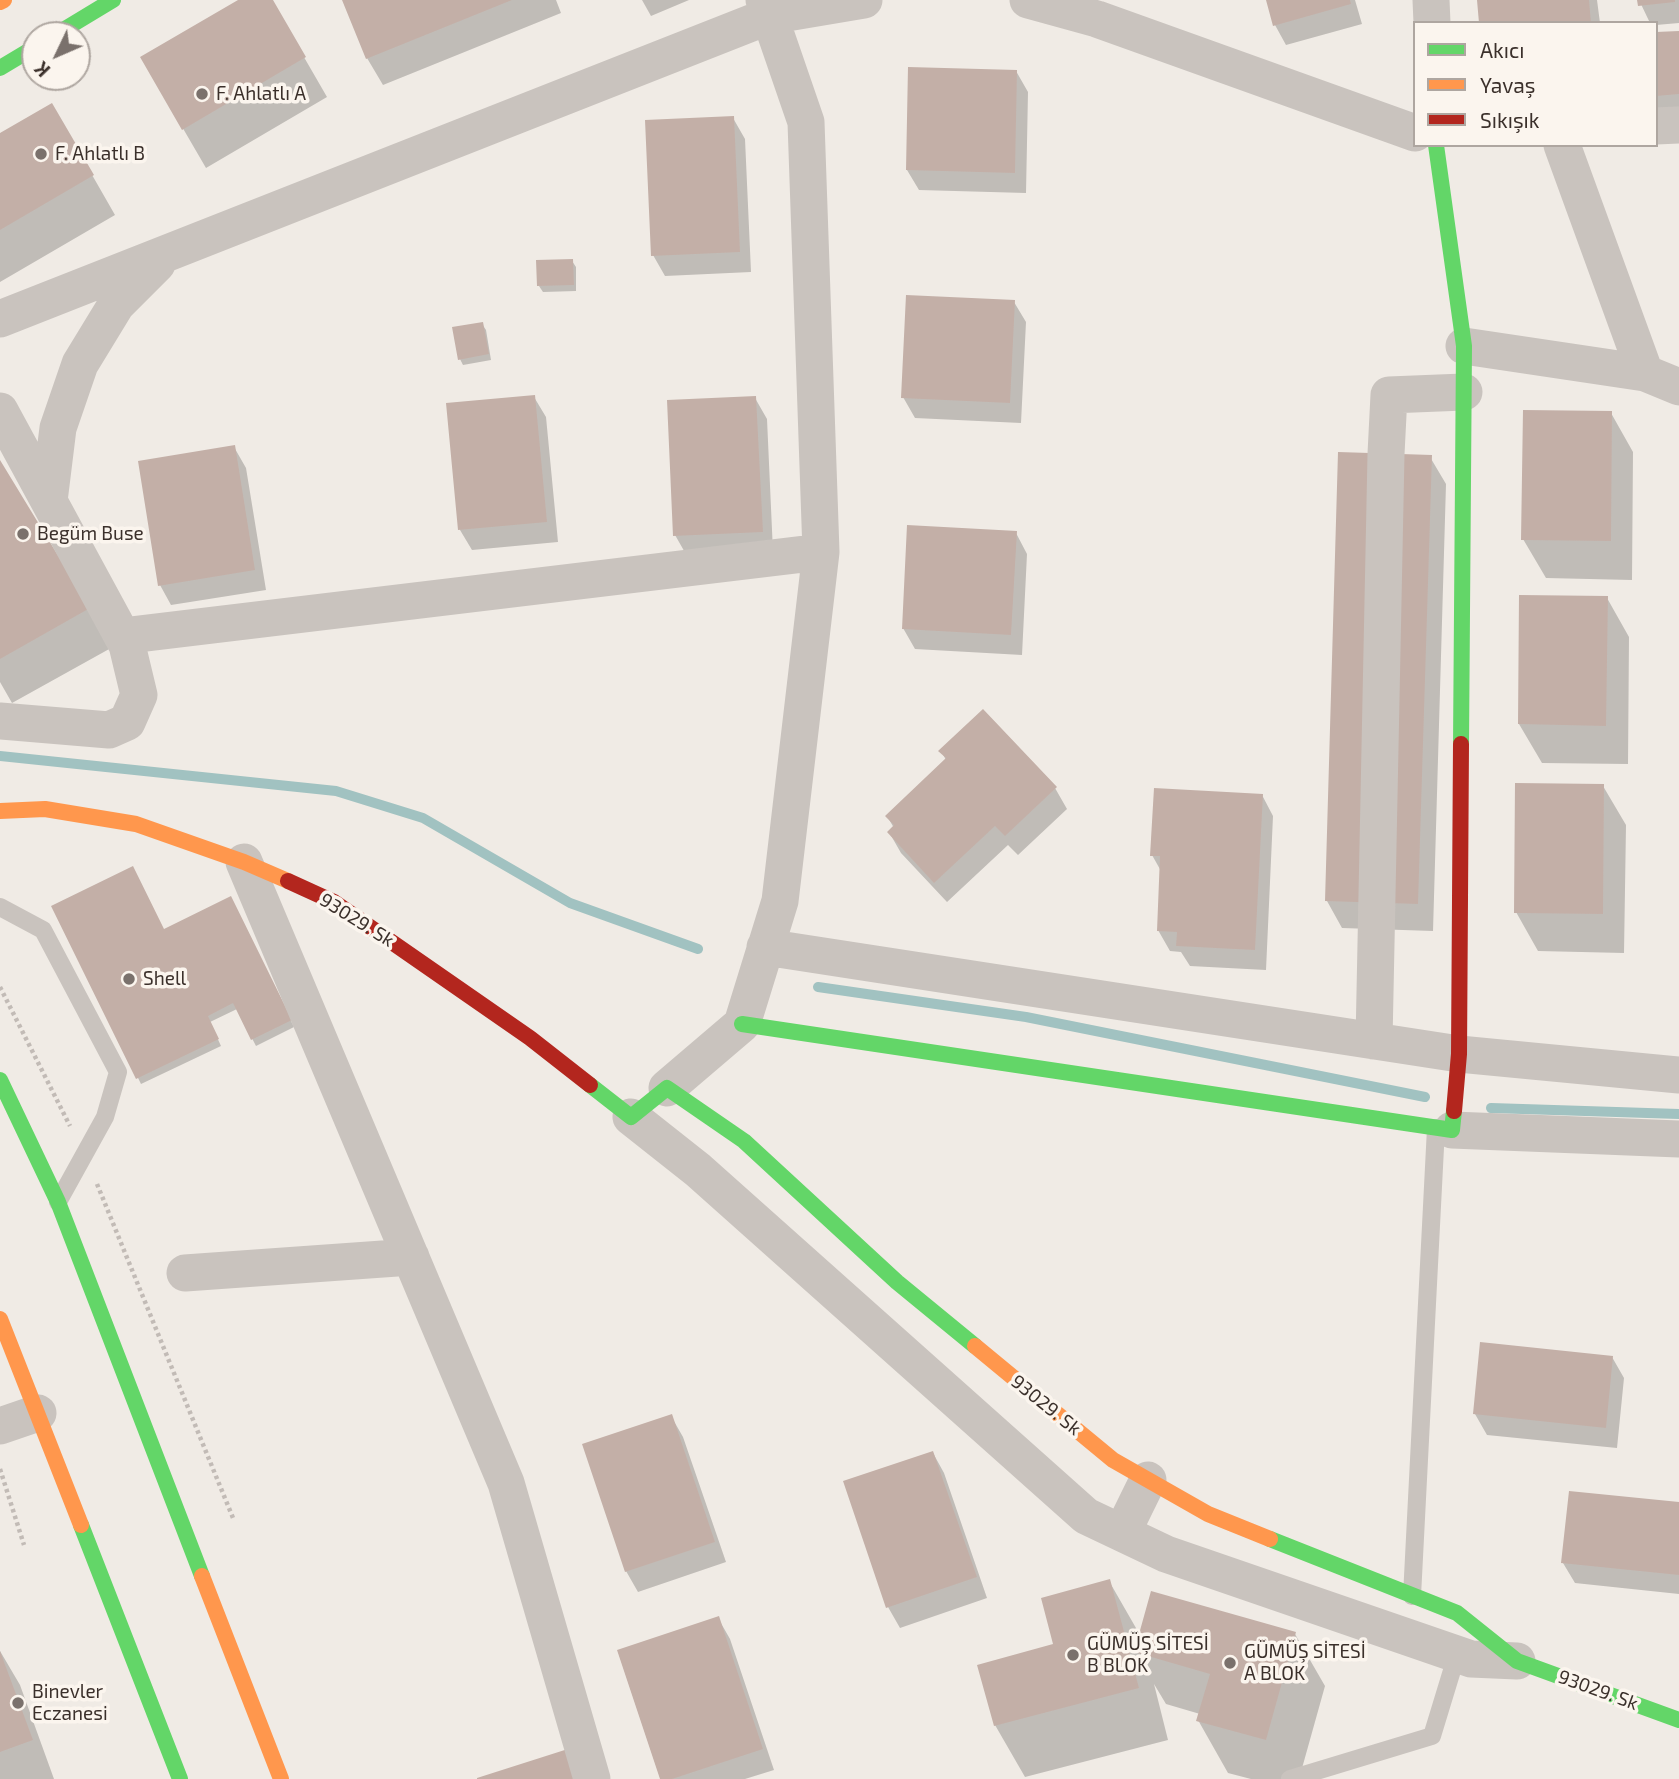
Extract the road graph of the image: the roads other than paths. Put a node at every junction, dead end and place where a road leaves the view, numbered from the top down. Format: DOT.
graph roads {
  1 [pos="113,0"];
  2 [pos="864,0"];
  3 [pos="1028,0"];
  4 [pos="1431,0"];
  5 [pos="766,8"];
  6 [pos="78,21"];
  7 [pos="1432,21"];
  8 [pos="21,55"];
  9 [pos="0,68"];
  10 [pos="1679,125"];
  11 [pos="1658,126"];
  12 [pos="1413,133"];
  13 [pos="1436,147"];
  14 [pos="1563,147"];
  15 [pos="168,253"];
  16 [pos="0,319"];
  17 [pos="1464,346"];
  18 [pos="1645,373"];
  19 [pos="1679,387"];
  20 [pos="1464,392"];
  21 [pos="0,411"];
  22 [pos="49,501"];
  23 [pos="821,552"];
  24 [pos="122,636"];
  25 [pos="0,721"];
  26 [pos="0,811"];
  27 [pos="244,862"];
  28 [pos="0,907"];
  29 [pos="765,947"];
  30 [pos="742,1024"];
  31 [pos="1374,1041"];
  32 [pos="1460,1054"];
  33 [pos="1679,1074"];
  34 [pos="0,1080"];
  35 [pos="667,1088"];
  36 [pos="631,1118"];
  37 [pos="1444,1129"];
  38 [pos="1679,1139"];
  39 [pos="58,1202"];
  40 [pos="411,1257"];
  41 [pos="184,1273"];
  42 [pos="898,1282"];
  43 [pos="864,1318"];
  44 [pos="0,1319"];
  45 [pos="38,1413"];
  46 [pos="0,1426"];
  47 [pos="1148,1480"];
  48 [pos="1122,1533"];
  49 [pos="1412,1596"];
  50 [pos="1457,1654"];
  51 [pos="1517,1661"];
  52 [pos="1679,1720"];
  53 [pos="180,1779"];
  54 [pos="281,1779"];
  55 [pos="592,1779"];
  56 [pos="1290,1779"];
  1 -- 6 [label="street"];
  2 -- 5 [label="street"];
  3 -- 12 [label="street"];
  4 -- 7 [label="street"];
  5 -- 15 [label="street"];
  5 -- 23 [label="street"];
  8 -- 9 [label="street"];
  10 -- 11 [label="street"];
  13 -- 17 [label="street"];
  14 -- 18 [label="street"];
  15 -- 16 [label="street"];
  15 -- 22 [label="street"];
  17 -- 18 [label="street"];
  17 -- 20 [label="street"];
  18 -- 19 [label="street"];
  20 -- 31 [label="street"];
  20 -- 32 [label="street"];
  21 -- 22 [label="street"];
  22 -- 24 [label="street"];
  23 -- 24 [label="street"];
  23 -- 29 [label="street"];
  24 -- 25 [label="street"];
  26 -- 27 [label="street, 93029. Sk"];
  27 -- 36 [label="street, 93029. Sk"];
  27 -- 40 [label="street"];
  28 -- 39 [label="lane"];
  29 -- 30 [label="street"];
  29 -- 31 [label="street"];
  30 -- 35 [label="street"];
  30 -- 37 [label="street"];
  31 -- 32 [label="street"];
  32 -- 33 [label="street"];
  32 -- 37 [label="street"];
  34 -- 39 [label="street"];
  35 -- 36 [label="street"];
  35 -- 42 [label="street, 93029. Sk"];
  36 -- 43 [label="street, 93029. Sk"];
  37 -- 38 [label="street"];
  37 -- 49 [label="lane"];
  39 -- 54 [label="street"];
  40 -- 41 [label="street"];
  40 -- 55 [label="street"];
  42 -- 43 [label="street"];
  42 -- 47 [label="street, 93029. Sk"];
  43 -- 48 [label="street, 93029. Sk"];
  44 -- 45 [label="street"];
  45 -- 46 [label="street"];
  45 -- 53 [label="street"];
  47 -- 48 [label="street"];
  47 -- 49 [label="street, 93029. Sk"];
  48 -- 50 [label="street, 93029. Sk"];
  49 -- 51 [label="street, 93029. Sk"];
  50 -- 51 [label="street, 93029. Sk"];
  50 -- 56 [label="lane"];
  51 -- 52 [label="street, 93029. Sk"];
}
